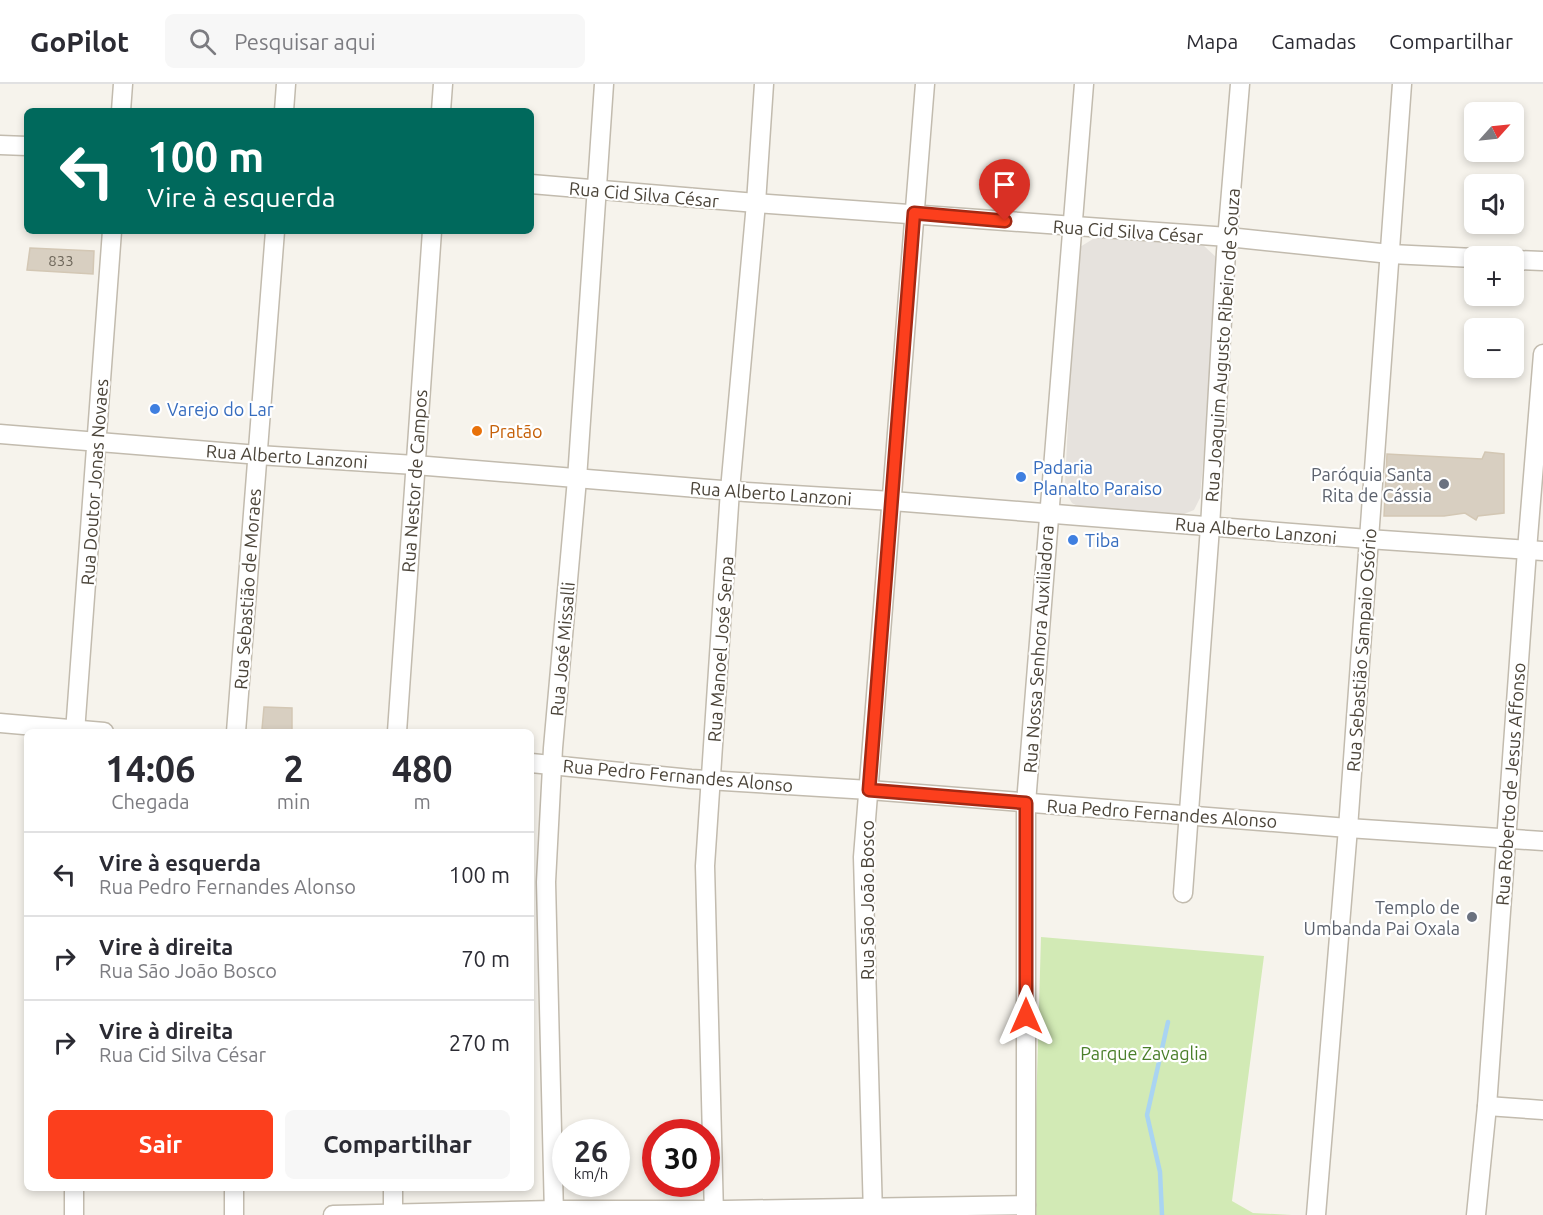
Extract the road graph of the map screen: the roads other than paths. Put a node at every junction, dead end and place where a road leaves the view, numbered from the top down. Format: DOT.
graph roads {
  1 [pos="123,84"];
  2 [pos="286,84"];
  3 [pos="443,84"];
  4 [pos="604,84"];
  5 [pos="764,84"];
  6 [pos="925,84"];
  7 [pos="1084,84"];
  8 [pos="1240,84"];
  9 [pos="1402,84"];
  10 [pos="121,108"];
  11 [pos="284,108"];
  12 [pos="441,108"];
  13 [pos="0,145"];
  14 [pos="24,146"];
  15 [pos="534,184"];
  16 [pos="596,190"];
  17 [pos="756,203"];
  18 [pos="914,213"];
  19 [pos="1074,227"];
  20 [pos="112,234"];
  21 [pos="275,234"];
  22 [pos="432,234"];
  23 [pos="1228,237"];
  24 [pos="1390,254"];
  25 [pos="1464,258"];
  26 [pos="1524,260"];
  27 [pos="1543,261"];
  28 [pos="1543,354"];
  29 [pos="0,434"];
  30 [pos="97,441"];
  31 [pos="258,455"];
  32 [pos="415,465"];
  33 [pos="577,479"];
  34 [pos="729,490"];
  35 [pos="892,501"];
  36 [pos="1048,512"];
  37 [pos="1210,527"];
  38 [pos="1368,539"];
  39 [pos="1535,550"];
  40 [pos="0,723"];
  41 [pos="65,729"];
  42 [pos="76,729"];
  43 [pos="236,729"];
  44 [pos="397,729"];
  45 [pos="534,763"];
  46 [pos="552,764"];
  47 [pos="712,780"];
  48 [pos="869,790"];
  49 [pos="1026,803"];
  50 [pos="1188,814"];
  51 [pos="1348,828"];
  52 [pos="1506,838"];
  53 [pos="1543,841"];
  54 [pos="1183,893"];
  55 [pos="1487,1106"];
  56 [pos="1543,1110"];
  57 [pos="74,1191"];
  58 [pos="234,1191"];
  59 [pos="393,1191"];
  60 [pos="1026,1210"];
  61 [pos="873,1211"];
  62 [pos="554,1212"];
  63 [pos="714,1212"];
  64 [pos="393,1214"];
  65 [pos="74,1215"];
  66 [pos="234,1215"];
  67 [pos="333,1215"];
  68 [pos="1316,1215"];
  69 [pos="1476,1215"];
  1 -- 10 [label="street"];
  2 -- 11 [label="street"];
  3 -- 12 [label="street"];
  4 -- 16 [label="street, Rua José Missalli"];
  5 -- 17 [label="street, Rua Manoel José Serpa"];
  6 -- 18 [label="street, Rua São João Bosco"];
  7 -- 19 [label="street, Rua Nossa Senhora Auxiliadora"];
  8 -- 23 [label="street, Rua Joaquim Augusto Ribeiro de Souza"];
  9 -- 24 [label="street, Rua Sebastião Sampaio Osório"];
  13 -- 14 [label="street"];
  15 -- 16 [label="street, Rua Cid Silva César"];
  16 -- 17 [label="street, Rua Cid Silva César"];
  16 -- 33 [label="street, Rua José Missalli"];
  17 -- 18 [label="street, Rua Cid Silva César"];
  17 -- 34 [label="street, Rua Manoel José Serpa"];
  18 -- 19 [label="street, Rua Cid Silva César"];
  18 -- 35 [label="street, Rua São João Bosco"];
  19 -- 23 [label="street, Rua Cid Silva César"];
  19 -- 36 [label="street, Rua Nossa Senhora Auxiliadora"];
  20 -- 30 [label="street, Rua Doutor Jonas Novaes"];
  21 -- 31 [label="street, Rua Sebastião de Moraes"];
  22 -- 32 [label="street, Rua Nestor de Campos"];
  23 -- 24 [label="street, Rua Cid Silva César"];
  23 -- 37 [label="street, Rua Joaquim Augusto Ribeiro de Souza"];
  24 -- 25 [label="street, Rua Cid Silva César"];
  24 -- 38 [label="street, Rua Sebastião Sampaio Osório"];
  26 -- 27 [label="street"];
  28 -- 39 [label="street, Rua Roberto de Jesus Affonso"];
  29 -- 30 [label="street, Rua Alberto Lanzoni"];
  30 -- 31 [label="street, Rua Alberto Lanzoni"];
  30 -- 42 [label="street, Rua Doutor Jonas Novaes"];
  31 -- 32 [label="street, Rua Alberto Lanzoni"];
  31 -- 43 [label="street, Rua Sebastião de Moraes"];
  32 -- 33 [label="street, Rua Alberto Lanzoni"];
  32 -- 44 [label="street, Rua Nestor de Campos"];
  33 -- 34 [label="street, Rua Alberto Lanzoni"];
  33 -- 46 [label="street, Rua José Missalli"];
  34 -- 35 [label="street, Rua Alberto Lanzoni"];
  34 -- 47 [label="street, Rua Manoel José Serpa"];
  35 -- 36 [label="street, Rua Alberto Lanzoni"];
  35 -- 48 [label="street, Rua São João Bosco"];
  36 -- 37 [label="street, Rua Alberto Lanzoni"];
  36 -- 49 [label="street, Rua Nossa Senhora Auxiliadora"];
  37 -- 38 [label="street, Rua Alberto Lanzoni"];
  37 -- 50 [label="street, Rua Joaquim Augusto Ribeiro de Souza"];
  38 -- 39 [label="street, Rua Alberto Lanzoni"];
  38 -- 51 [label="street, Rua Sebastião Sampaio Osório"];
  39 -- 52 [label="street, Rua Roberto de Jesus Affonso"];
  40 -- 41 [label="street"];
  45 -- 46 [label="street, Rua Pedro Fernandes Alonso"];
  46 -- 47 [label="street, Rua Pedro Fernandes Alonso"];
  46 -- 62 [label="street, Rua José Missalli"];
  47 -- 48 [label="street, Rua Pedro Fernandes Alonso"];
  47 -- 63 [label="street, Rua Manoel José Serpa"];
  48 -- 49 [label="street, Rua Pedro Fernandes Alonso"];
  48 -- 61 [label="street, Rua São João Bosco"];
  49 -- 50 [label="street, Rua Pedro Fernandes Alonso"];
  49 -- 60 [label="street, Rua Nossa Senhora Auxiliadora"];
  50 -- 51 [label="street, Rua Pedro Fernandes Alonso"];
  50 -- 54 [label="street, Rua Joaquim Augusto Ribeiro de Souza"];
  51 -- 52 [label="street, Rua Pedro Fernandes Alonso"];
  51 -- 68 [label="street, Rua Sebastião Sampaio Osório"];
  52 -- 53 [label="street, Rua Pedro Fernandes Alonso"];
  52 -- 55 [label="street, Rua Roberto de Jesus Affonso"];
  55 -- 56 [label="street"];
  55 -- 69 [label="street, Rua Roberto de Jesus Affonso"];
  57 -- 65 [label="street"];
  58 -- 66 [label="street"];
  59 -- 64 [label="street"];
  60 -- 61 [label="street"];
  61 -- 63 [label="street"];
  62 -- 63 [label="street"];
  62 -- 64 [label="street"];
  64 -- 67 [label="street"];
}
